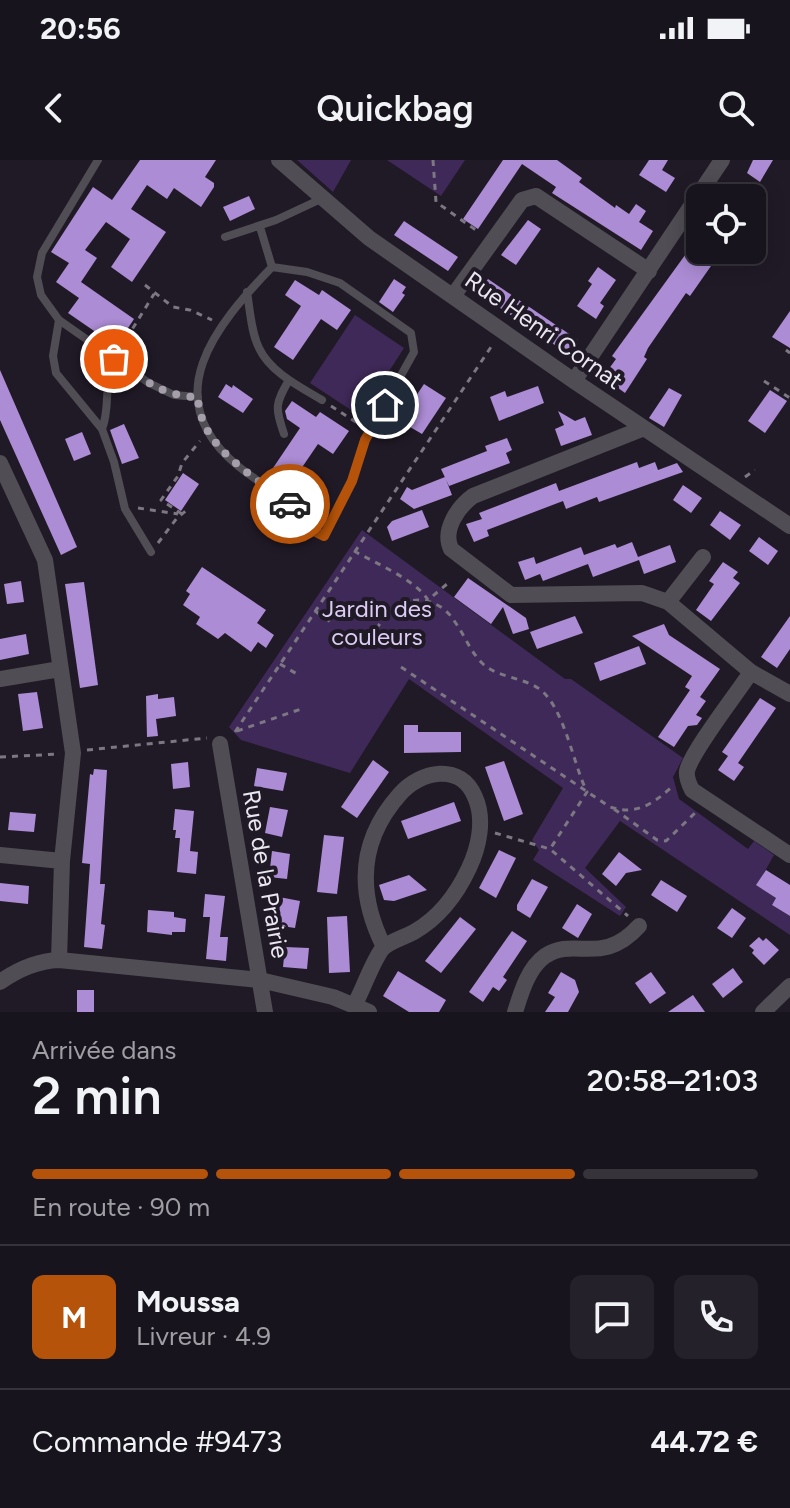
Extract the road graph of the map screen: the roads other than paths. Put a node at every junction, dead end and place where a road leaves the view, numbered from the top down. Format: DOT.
graph roads {
  1 [pos="98,160"];
  2 [pos="279,160"];
  3 [pos="722,160"];
  4 [pos="321,199"];
  5 [pos="260,227"];
  6 [pos="225,237"];
  7 [pos="272,267"];
  8 [pos="649,271"];
  9 [pos="247,292"];
  10 [pos="453,296"];
  11 [pos="59,320"];
  12 [pos="114,359"];
  13 [pos="289,380"];
  14 [pos="574,381"];
  15 [pos="198,397"];
  16 [pos="322,400"];
  17 [pos="644,428"];
  18 [pos="102,429"];
  19 [pos="284,434"];
  20 [pos="0,463"];
  21 [pos="790,526"];
  22 [pos="151,552"];
  23 [pos="703,557"];
  24 [pos="668,602"];
  25 [pos="60,669"];
  26 [pos="751,672"];
  27 [pos="0,679"];
  28 [pos="790,693"];
  29 [pos="220,744"];
  30 [pos="0,855"];
  31 [pos="790,855"];
  32 [pos="62,861"];
  33 [pos="639,926"];
  34 [pos="384,947"];
  35 [pos="59,960"];
  36 [pos="260,980"];
  37 [pos="0,982"];
  38 [pos="790,986"];
  39 [pos="362,1008"];
  40 [pos="265,1012"];
  41 [pos="515,1012"];
  42 [pos="763,1012"];
  1 -- 11 [label="lane"];
  2 -- 4 [label="street, Rue Henri Cornat"];
  3 -- 8 [label="street"];
  4 -- 5 [label="lane"];
  4 -- 10 [label="street, Rue Henri Cornat"];
  5 -- 6 [label="lane"];
  5 -- 7 [label="lane"];
  7 -- 9 [label="lane"];
  7 -- 15 [label="lane"];
  8 -- 10 [label="street"];
  8 -- 14 [label="street"];
  9 -- 13 [label="lane"];
  9 -- 15 [label="lane"];
  10 -- 14 [label="street, Rue Henri Cornat"];
  11 -- 12 [label="lane"];
  11 -- 18 [label="lane"];
  12 -- 15 [label="lane"];
  12 -- 18 [label="lane"];
  13 -- 16 [label="lane"];
  13 -- 19 [label="lane"];
  14 -- 17 [label="street, Rue Henri Cornat"];
  17 -- 21 [label="street, Rue Henri Cornat"];
  17 -- 24 [label="street"];
  18 -- 22 [label="lane"];
  20 -- 25 [label="street"];
  23 -- 24 [label="street"];
  24 -- 26 [label="street"];
  25 -- 27 [label="street"];
  25 -- 32 [label="street"];
  26 -- 28 [label="street"];
  26 -- 31 [label="street"];
  29 -- 36 [label="street, Rue de la Prairie"];
  30 -- 32 [label="street"];
  32 -- 35 [label="street"];
  33 -- 41 [label="street"];
  34 -- 34 [label="street"];
  34 -- 39 [label="street"];
  35 -- 36 [label="street"];
  35 -- 37 [label="street"];
  36 -- 39 [label="street"];
  36 -- 40 [label="street, Rue de la Prairie"];
  38 -- 42 [label="street"];
}
